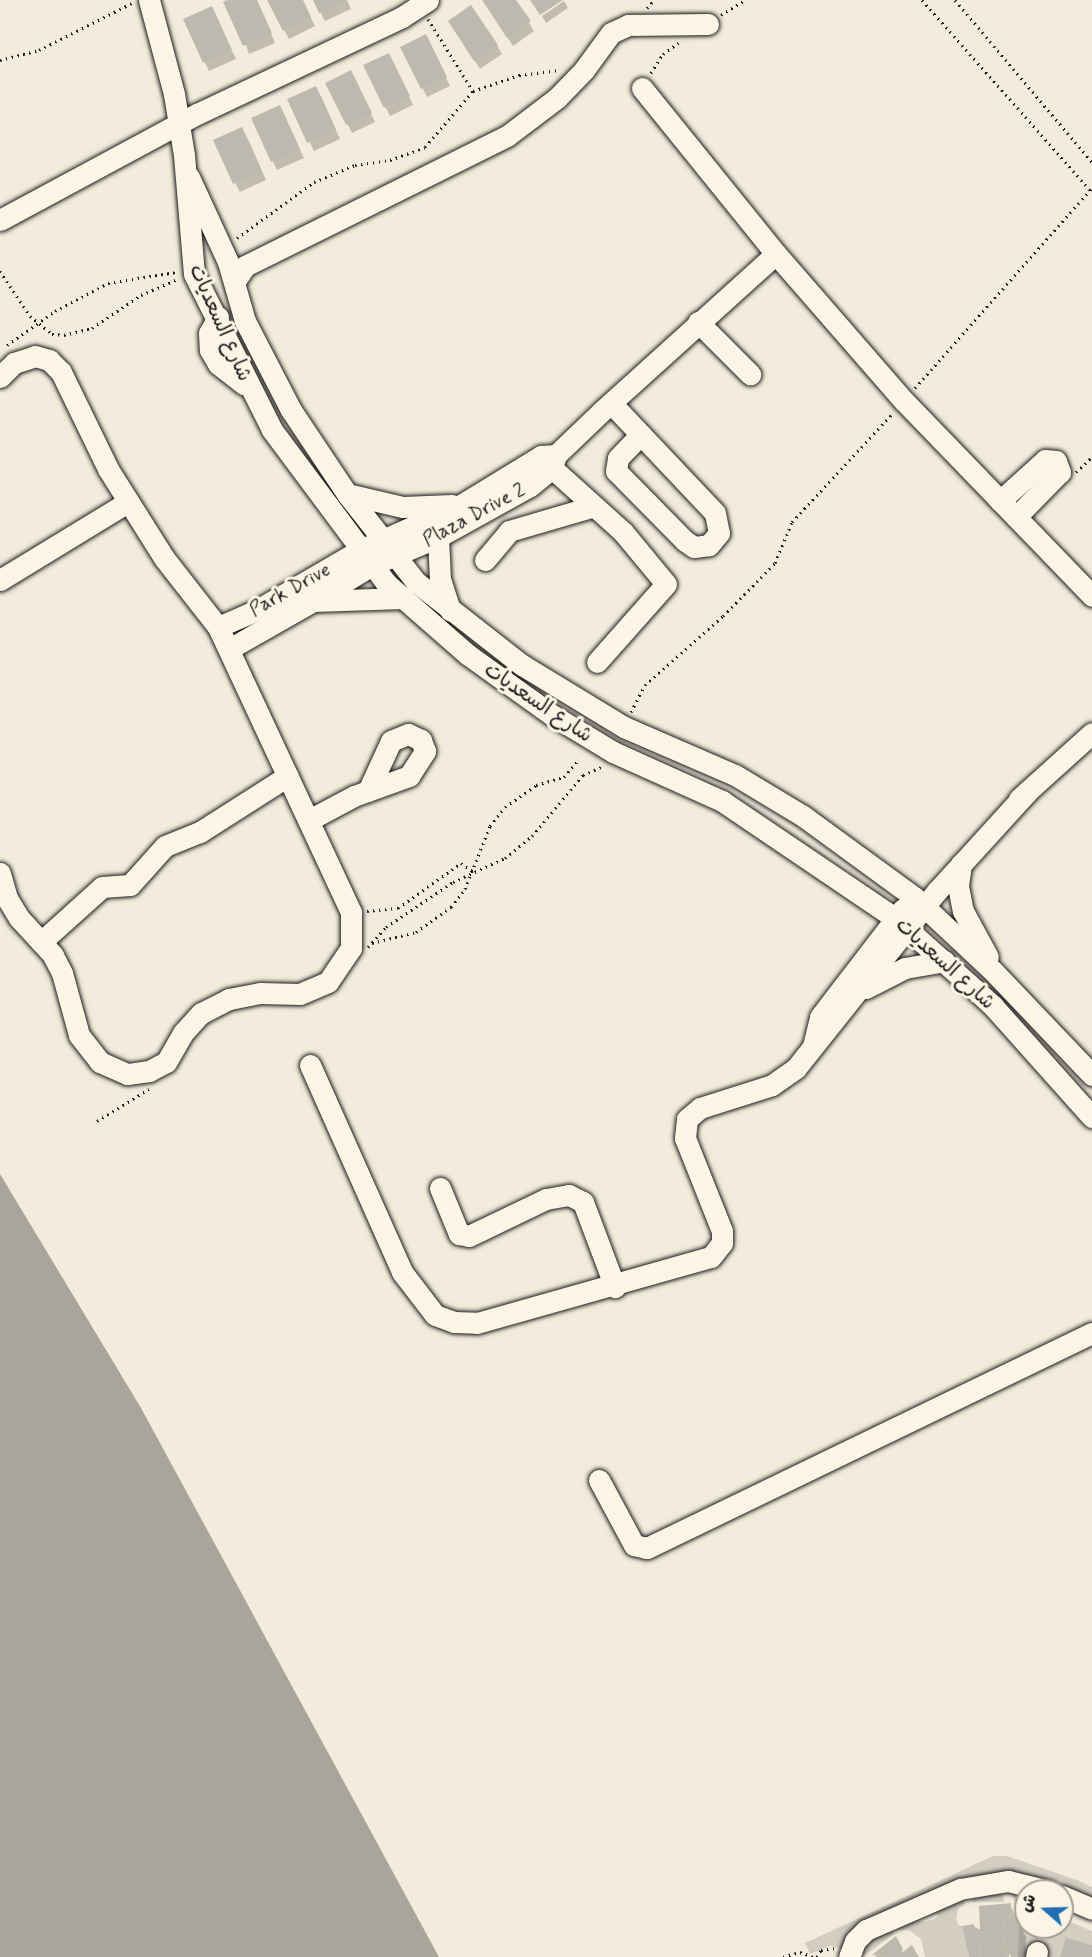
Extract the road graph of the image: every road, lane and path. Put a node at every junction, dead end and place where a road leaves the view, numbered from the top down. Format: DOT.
graph roads {
  1 [pos="140,0"];
  2 [pos="149,0"];
  3 [pos="745,0"];
  4 [pos="922,0"];
  5 [pos="955,0"];
  6 [pos="424,3"];
  7 [pos="708,24"];
  8 [pos="683,40"];
  9 [pos="0,60"];
  10 [pos="584,70"];
  11 [pos="642,88"];
  12 [pos="473,91"];
  13 [pos="178,125"];
  14 [pos="1092,162"];
  15 [pos="184,165"];
  16 [pos="1091,190"];
  17 [pos="0,220"];
  18 [pos="219,241"];
  19 [pos="190,247"];
  20 [pos="776,254"];
  21 [pos="0,272"];
  22 [pos="236,281"];
  23 [pos="242,308"];
  24 [pos="216,318"];
  25 [pos="698,322"];
  26 [pos="39,323"];
  27 [pos="0,350"];
  28 [pos="750,374"];
  29 [pos="0,377"];
  30 [pos="904,401"];
  31 [pos="606,407"];
  32 [pos="636,439"];
  33 [pos="554,462"];
  34 [pos="347,494"];
  35 [pos="129,501"];
  36 [pos="1000,501"];
  37 [pos="461,505"];
  38 [pos="591,507"];
  39 [pos="1016,517"];
  40 [pos="438,537"];
  41 [pos="387,548"];
  42 [pos="366,558"];
  43 [pos="485,560"];
  44 [pos="0,580"];
  45 [pos="1092,596"];
  46 [pos="404,598"];
  47 [pos="314,601"];
  48 [pos="450,610"];
  49 [pos="218,627"];
  50 [pos="229,650"];
  51 [pos="597,662"];
  52 [pos="624,727"];
  53 [pos="1092,733"];
  54 [pos="579,759"];
  55 [pos="288,776"];
  56 [pos="368,790"];
  57 [pos="1028,791"];
  58 [pos="309,820"];
  59 [pos="961,864"];
  60 [pos="474,872"];
  61 [pos="0,873"];
  62 [pos="919,902"];
  63 [pos="351,912"];
  64 [pos="901,924"];
  65 [pos="41,942"];
  66 [pos="372,943"];
  67 [pos="944,961"];
  68 [pos="993,971"];
  69 [pos="855,994"];
  70 [pos="813,1046"];
  71 [pos="310,1065"];
  72 [pos="1092,1075"];
  73 [pos="1092,1117"];
  74 [pos="440,1188"];
  75 [pos="615,1287"];
  76 [pos="1089,1331"];
  77 [pos="599,1480"];
  78 [pos="1014,1882"];
  79 [pos="1074,1901"];
  80 [pos="1092,1909"];
  81 [pos="783,1957"];
  82 [pos="814,1957"];
  83 [pos="849,1957"];
  1 -- 9 [label="path"];
  2 -- 13 [label="street"];
  3 -- 7 [label="path"];
  4 -- 16 [label="path"];
  5 -- 14 [label="path"];
  6 -- 12 [label="path"];
  6 -- 13 [label="street"];
  7 -- 10 [label="street"];
  8 -- 11 [label="path"];
  10 -- 12 [label="path"];
  10 -- 22 [label="street"];
  11 -- 20 [label="street"];
  12 -- 18 [label="path"];
  13 -- 15 [label="street"];
  13 -- 17 [label="street"];
  15 -- 18 [label="street, شارع السعديات"];
  15 -- 19 [label="street, شارع السعديات"];
  16 -- 30 [label="path"];
  18 -- 19 [label="street"];
  18 -- 22 [label="street, شارع السعديات"];
  18 -- 23 [label="street"];
  19 -- 24 [label="street, شارع السعديات"];
  20 -- 25 [label="street, Plaza Drive 2"];
  20 -- 30 [label="street"];
  21 -- 26 [label="path"];
  22 -- 23 [label="street, شارع السعديات"];
  23 -- 24 [label="street"];
  23 -- 34 [label="street, شارع السعديات"];
  24 -- 42 [label="street, شارع السعديات"];
  25 -- 28 [label="street"];
  25 -- 31 [label="street, Plaza Drive 2"];
  26 -- 26 [label="path"];
  26 -- 27 [label="path"];
  29 -- 35 [label="street"];
  30 -- 36 [label="street"];
  30 -- 52 [label="path"];
  31 -- 32 [label="street"];
  31 -- 33 [label="street, Plaza Drive 2"];
  32 -- 32 [label="street"];
  33 -- 37 [label="street, Plaza Drive 2"];
  33 -- 38 [label="street"];
  33 -- 40 [label="street, Plaza Drive 2"];
  34 -- 37 [label="street"];
  34 -- 41 [label="street, شارع السعديات"];
  35 -- 44 [label="street"];
  35 -- 49 [label="street"];
  36 -- 39 [label="street"];
  36 -- 39 [label="street"];
  37 -- 41 [label="street, Plaza Drive 2"];
  38 -- 43 [label="street"];
  38 -- 51 [label="street"];
  39 -- 45 [label="street"];
  40 -- 41 [label="street, Plaza Drive 2"];
  40 -- 48 [label="street"];
  41 -- 42 [label="street"];
  41 -- 48 [label="street, شارع السعديات"];
  42 -- 46 [label="street, شارع السعديات"];
  42 -- 47 [label="street, Park Drive"];
  42 -- 49 [label="street, Park Drive"];
  46 -- 47 [label="street"];
  46 -- 64 [label="street, شارع السعديات"];
  47 -- 50 [label="street, Park Drive"];
  48 -- 52 [label="street, شارع السعديات"];
  49 -- 50 [label="street"];
  50 -- 55 [label="street"];
  52 -- 62 [label="street, شارع السعديات"];
  53 -- 57 [label="street"];
  54 -- 60 [label="path"];
  55 -- 58 [label="street"];
  55 -- 65 [label="street"];
  56 -- 58 [label="street"];
  57 -- 59 [label="street"];
  57 -- 62 [label="street"];
  58 -- 63 [label="street"];
  59 -- 62 [label="street"];
  59 -- 68 [label="street"];
  60 -- 63 [label="path"];
  60 -- 66 [label="path"];
  61 -- 65 [label="street"];
  62 -- 64 [label="street"];
  62 -- 68 [label="street, شارع السعديات"];
  63 -- 65 [label="street"];
  64 -- 67 [label="street, شارع السعديات"];
  64 -- 69 [label="street"];
  64 -- 70 [label="street"];
  67 -- 69 [label="street"];
  67 -- 73 [label="street, شارع السعديات"];
  68 -- 72 [label="street, شارع السعديات"];
  69 -- 70 [label="street"];
  70 -- 75 [label="street"];
  71 -- 75 [label="street"];
  74 -- 75 [label="street"];
  76 -- 77 [label="street"];
  78 -- 83 [label="street"];
  79 -- 80 [label="street"];
  81 -- 82 [label="path"];
}
